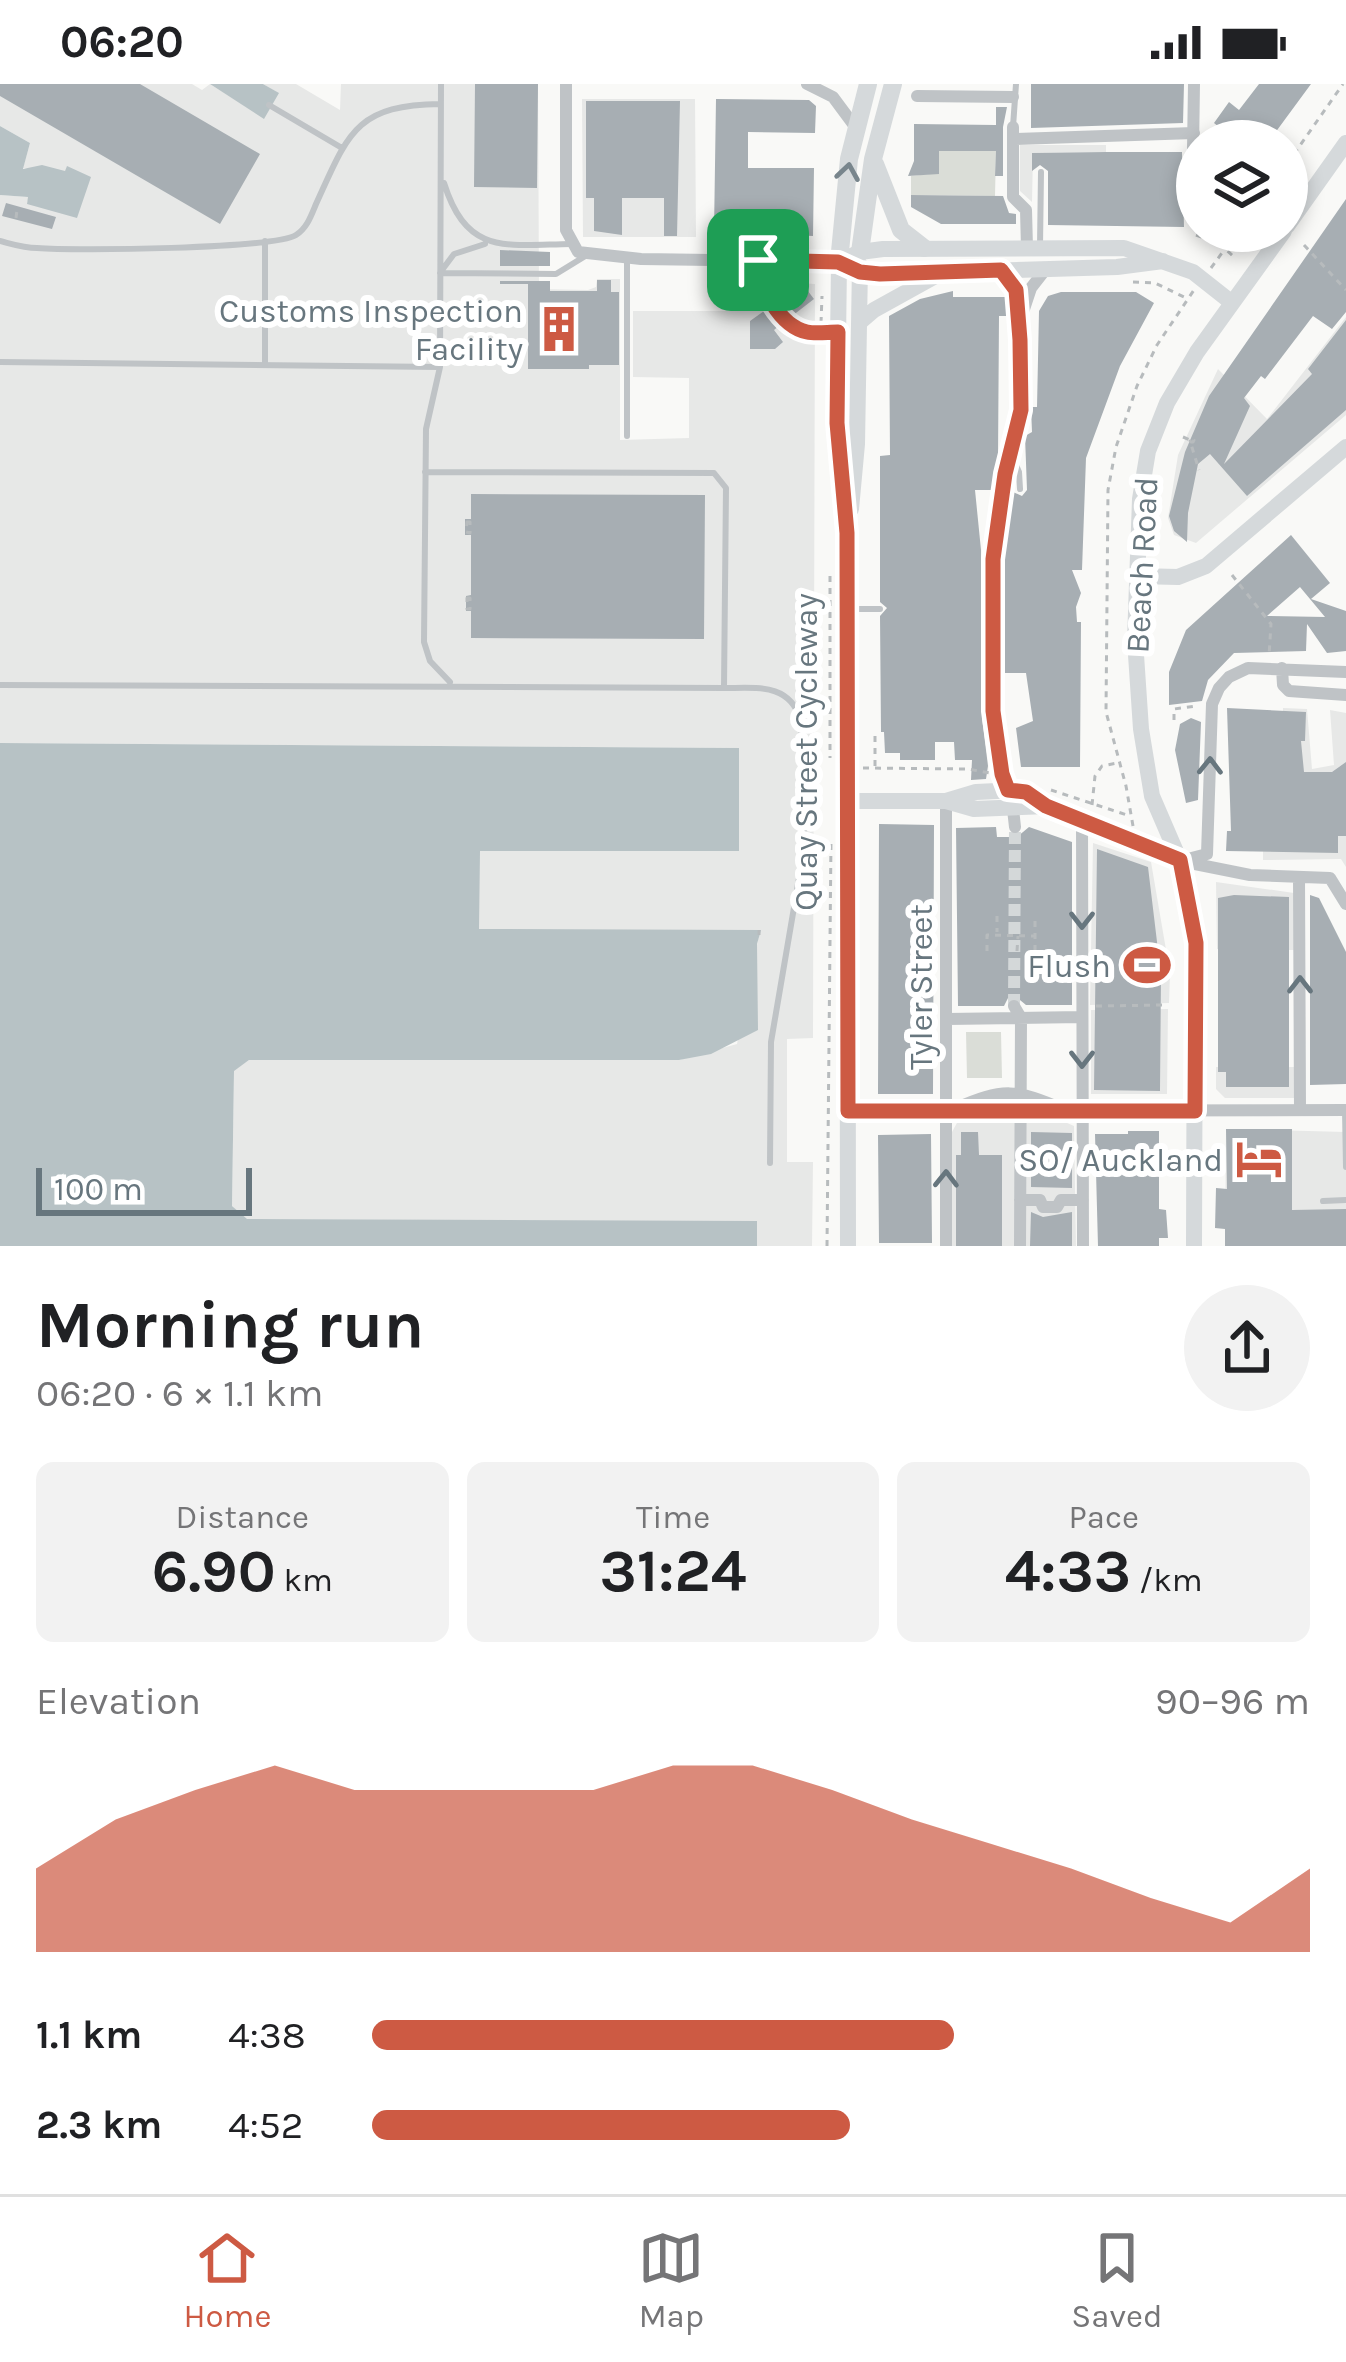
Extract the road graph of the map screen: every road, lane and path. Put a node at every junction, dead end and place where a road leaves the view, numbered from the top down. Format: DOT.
graph roads {
  1 [pos="441,84"];
  2 [pos="566,84"];
  3 [pos="807,84"];
  4 [pos="868,84"];
  5 [pos="892,84"];
  6 [pos="1194,84"];
  7 [pos="1343,84"];
  8 [pos="1015,90"];
  9 [pos="917,97"];
  10 [pos="440,104"];
  11 [pos="269,105"];
  12 [pos="1193,120"];
  13 [pos="856,128"];
  14 [pos="1013,133"];
  15 [pos="1176,133"];
  16 [pos="1308,134"];
  17 [pos="1346,142"];
  18 [pos="342,148"];
  19 [pos="873,159"];
  20 [pos="1040,172"];
  21 [pos="441,173"];
  22 [pos="1308,196"];
  23 [pos="17,210"];
  24 [pos="16,218"];
  25 [pos="0,241"];
  26 [pos="265,241"];
  27 [pos="490,244"];
  28 [pos="924,248"];
  29 [pos="1033,248"];
  30 [pos="1308,249"];
  31 [pos="577,250"];
  32 [pos="1223,252"];
  33 [pos="1230,252"];
  34 [pos="1267,252"];
  35 [pos="1233,256"];
  36 [pos="627,258"];
  37 [pos="1219,258"];
  38 [pos="758,260"];
  39 [pos="1164,260"];
  40 [pos="830,262"];
  41 [pos="860,262"];
  42 [pos="1045,269"];
  43 [pos="1001,270"];
  44 [pos="440,273"];
  45 [pos="940,273"];
  46 [pos="1127,281"];
  47 [pos="1346,290"];
  48 [pos="1231,302"];
  49 [pos="860,322"];
  50 [pos="1020,322"];
  51 [pos="830,332"];
  52 [pos="0,362"];
  53 [pos="265,364"];
  54 [pos="440,367"];
  55 [pos="627,436"];
  56 [pos="1183,437"];
  57 [pos="1346,447"];
  58 [pos="1011,453"];
  59 [pos="1199,470"];
  60 [pos="425,472"];
  61 [pos="1020,489"];
  62 [pos="847,533"];
  63 [pos="1232,574"];
  64 [pos="830,576"];
  65 [pos="1137,576"];
  66 [pos="880,609"];
  67 [pos="847,610"];
  68 [pos="1269,658"];
  69 [pos="1282,668"];
  70 [pos="1346,672"];
  71 [pos="0,685"];
  72 [pos="453,685"];
  73 [pos="724,688"];
  74 [pos="1346,695"];
  75 [pos="1203,705"];
  76 [pos="1174,720"];
  77 [pos="875,731"];
  78 [pos="1118,762"];
  79 [pos="831,768"];
  80 [pos="867,768"];
  81 [pos="874,768"];
  82 [pos="993,774"];
  83 [pos="1008,790"];
  84 [pos="946,801"];
  85 [pos="848,802"];
  86 [pos="1046,806"];
  87 [pos="1087,813"];
  88 [pos="831,830"];
  89 [pos="1180,860"];
  90 [pos="1299,877"];
  91 [pos="1346,904"];
  92 [pos="997,916"];
  93 [pos="1035,917"];
  94 [pos="997,936"];
  95 [pos="1018,936"];
  96 [pos="1035,936"];
  97 [pos="987,951"];
  98 [pos="1017,951"];
  99 [pos="1035,951"];
  100 [pos="1164,1005"];
  101 [pos="1017,1012"];
  102 [pos="1082,1012"];
  103 [pos="947,1019"];
  104 [pos="1021,1093"];
  105 [pos="1300,1109"];
  106 [pos="1346,1110"];
  107 [pos="848,1111"];
  108 [pos="1066,1111"];
  109 [pos="1083,1111"];
  110 [pos="1195,1111"];
  111 [pos="947,1112"];
  112 [pos="1020,1113"];
  113 [pos="770,1163"];
  114 [pos="1346,1167"];
  115 [pos="1020,1200"];
  116 [pos="1083,1200"];
  117 [pos="1323,1201"];
  118 [pos="1346,1201"];
  119 [pos="827,1246"];
  120 [pos="848,1246"];
  121 [pos="946,1246"];
  122 [pos="1020,1246"];
  123 [pos="1083,1246"];
  124 [pos="1194,1246"];
  1 -- 10 [label="lane"];
  2 -- 31 [label="street"];
  3 -- 13 [label="street"];
  4 -- 13 [label="main road"];
  5 -- 19 [label="main road"];
  6 -- 12 [label="street"];
  7 -- 16 [label="path"];
  8 -- 9 [label="street"];
  8 -- 14 [label="lane"];
  10 -- 18 [label="lane"];
  10 -- 21 [label="lane"];
  11 -- 18 [label="lane"];
  40 -- 13 [label="main road, one-way"];
  14 -- 15 [label="street"];
  14 -- 29 [label="street"];
  17 -- 22 [label="main road, Beach Road"];
  18 -- 26 [label="lane"];
  19 -- 28 [label="main road"];
  19 -- 41 [label="main road"];
  20 -- 29 [label="lane"];
  21 -- 27 [label="lane"];
  21 -- 44 [label="lane"];
  23 -- 24 [label="path"];
  25 -- 26 [label="lane"];
  26 -- 53 [label="lane"];
  27 -- 31 [label="lane"];
  27 -- 44 [label="lane"];
  28 -- 29 [label="main road"];
  28 -- 41 [label="main road"];
  29 -- 39 [label="main road"];
  30 -- 47 [label="path"];
  31 -- 36 [label="street"];
  31 -- 44 [label="lane"];
  32 -- 37 [label="path"];
  33 -- 35 [label="path"];
  34 -- 48 [label="main road, Beach Road"];
  36 -- 38 [label="street"];
  36 -- 55 [label="lane"];
  38 -- 40 [label="street"];
  38 -- 51 [label="lane"];
  39 -- 42 [label="main road"];
  39 -- 48 [label="main road"];
  40 -- 41 [label="main road"];
  40 -- 51 [label="main road"];
  40 -- 51 [label="path"];
  41 -- 45 [label="main road"];
  41 -- 49 [label="main road"];
  42 -- 43 [label="main road"];
  42 -- 50 [label="street"];
  43 -- 45 [label="main road"];
  43 -- 50 [label="street"];
  44 -- 54 [label="lane"];
  45 -- 49 [label="main road"];
  46 -- 78 [label="path"];
  48 -- 65 [label="main road, Beach Road"];
  49 -- 62 [label="main road"];
  50 -- 58 [label="street"];
  51 -- 62 [label="main road"];
  52 -- 53 [label="lane"];
  53 -- 54 [label="lane"];
  54 -- 60 [label="lane"];
  56 -- 59 [label="path"];
  57 -- 65 [label="main road"];
  58 -- 61 [label="lane"];
  58 -- 83 [label="street"];
  60 -- 72 [label="lane"];
  60 -- 73 [label="lane"];
  62 -- 67 [label="main road"];
  63 -- 68 [label="path"];
  64 -- 79 [label="path, Quay Street Cycleway"];
  65 -- 89 [label="main road, Beach Road"];
  66 -- 67 [label="lane"];
  67 -- 85 [label="main road"];
  69 -- 70 [label="street"];
  69 -- 74 [label="street"];
  89 -- 69 [label="street, one-way"];
  71 -- 72 [label="lane"];
  72 -- 73 [label="lane"];
  73 -- 113 [label="lane"];
  75 -- 76 [label="path"];
  77 -- 81 [label="path"];
  78 -- 87 [label="path"];
  78 -- 87 [label="path"];
  80 -- 81 [label="path"];
  81 -- 82 [label="path"];
  83 -- 84 [label="main road"];
  83 -- 86 [label="main road"];
  84 -- 85 [label="main road"];
  84 -- 86 [label="main road"];
  84 -- 103 [label="street, Tyler Street"];
  85 -- 107 [label="main road"];
  86 -- 87 [label="main road"];
  87 -- 89 [label="main road"];
  87 -- 102 [label="street, one-way"];
  88 -- 119 [label="path, Quay Street Cycleway"];
  89 -- 90 [label="street"];
  89 -- 110 [label="main road, Beach Road"];
  90 -- 91 [label="street"];
  105 -- 90 [label="street, one-way"];
  92 -- 94 [label="path"];
  93 -- 96 [label="path"];
  94 -- 95 [label="path"];
  94 -- 97 [label="path"];
  95 -- 96 [label="path"];
  95 -- 98 [label="path"];
  96 -- 99 [label="path"];
  100 -- 102 [label="path"];
  101 -- 102 [label="street"];
  101 -- 103 [label="street"];
  101 -- 104 [label="street"];
  102 -- 109 [label="street, one-way"];
  103 -- 111 [label="street, Tyler Street"];
  104 -- 108 [label="street"];
  104 -- 111 [label="street"];
  104 -- 112 [label="street"];
  105 -- 106 [label="street"];
  105 -- 110 [label="street"];
  106 -- 114 [label="lane"];
  107 -- 111 [label="street"];
  107 -- 120 [label="main road"];
  108 -- 109 [label="street"];
  108 -- 112 [label="street"];
  109 -- 110 [label="street"];
  109 -- 116 [label="street"];
  110 -- 124 [label="main road, Beach Road"];
  111 -- 112 [label="street"];
  121 -- 111 [label="street, Tyler Street, one-way"];
  112 -- 115 [label="street"];
  115 -- 116 [label="street"];
  115 -- 122 [label="street"];
  116 -- 123 [label="street"];
  117 -- 118 [label="lane"];
}
